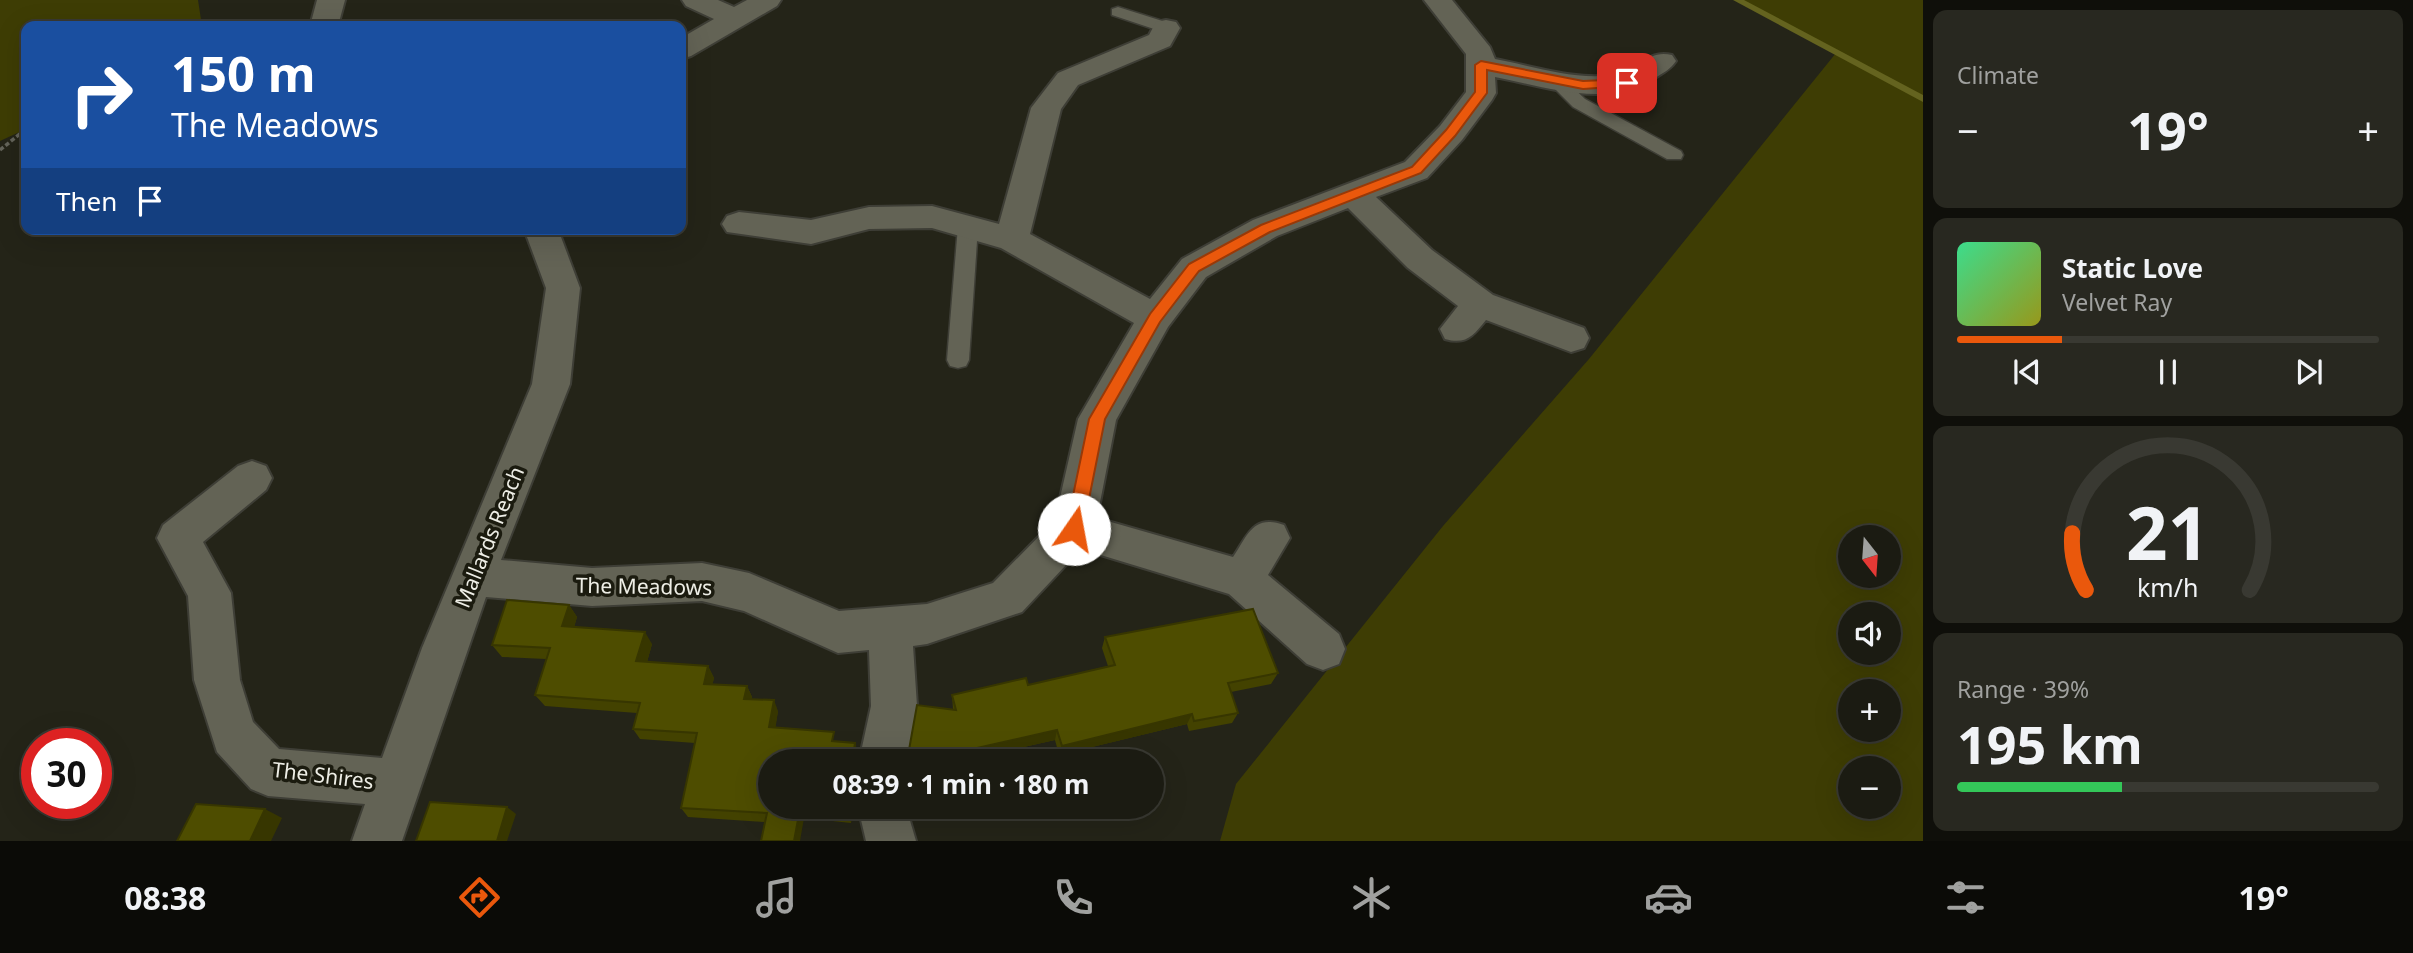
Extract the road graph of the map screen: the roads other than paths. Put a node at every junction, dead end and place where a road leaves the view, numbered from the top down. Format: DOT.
graph roads {
  1 [pos="331,0"];
  2 [pos="696,0"];
  3 [pos="767,0"];
  4 [pos="1438,0"];
  5 [pos="1118,12"];
  6 [pos="735,18"];
  7 [pos="325,21"];
  8 [pos="1166,27"];
  9 [pos="686,47"];
  10 [pos="1127,55"];
  11 [pos="1662,61"];
  12 [pos="1481,65"];
  13 [pos="1159,75"];
  14 [pos="1555,80"];
  15 [pos="1674,155"];
  16 [pos="1355,196"];
  17 [pos="739,224"];
  18 [pos="968,226"];
  19 [pos="543,235"];
  20 [pos="1012,239"];
  21 [pos="1155,318"];
  22 [pos="1571,338"];
  23 [pos="958,360"];
  24 [pos="252,478"];
  25 [pos="1074,529"];
  26 [pos="1269,538"];
  27 [pos="473,577"];
  28 [pos="1242,579"];
  29 [pos="890,628"];
  30 [pos="1323,649"];
  31 [pos="885,749"];
  32 [pos="396,783"];
  33 [pos="885,819"];
  34 [pos="377,841"];
  35 [pos="891,841"];
  1 -- 7 [label="street"];
  2 -- 6 [label="street"];
  3 -- 6 [label="street"];
  4 -- 12 [label="street"];
  5 -- 8 [label="lane"];
  6 -- 9 [label="street"];
  8 -- 10 [label="street"];
  10 -- 13 [label="street"];
  10 -- 20 [label="street"];
  11 -- 14 [label="street"];
  12 -- 14 [label="street"];
  12 -- 16 [label="street"];
  14 -- 15 [label="lane"];
  16 -- 21 [label="street"];
  16 -- 22 [label="street"];
  17 -- 18 [label="street"];
  18 -- 20 [label="street"];
  18 -- 23 [label="lane"];
  19 -- 27 [label="street, Mallards Reach"];
  20 -- 21 [label="street"];
  21 -- 25 [label="street"];
  24 -- 32 [label="street, The Shires"];
  25 -- 28 [label="street"];
  25 -- 29 [label="street, The Meadows"];
  26 -- 28 [label="street"];
  27 -- 29 [label="street, The Meadows"];
  27 -- 32 [label="street, Mallards Reach"];
  28 -- 30 [label="street"];
  29 -- 31 [label="street"];
  32 -- 34 [label="street, Mallards Reach"];
  33 -- 35 [label="street"];
}
